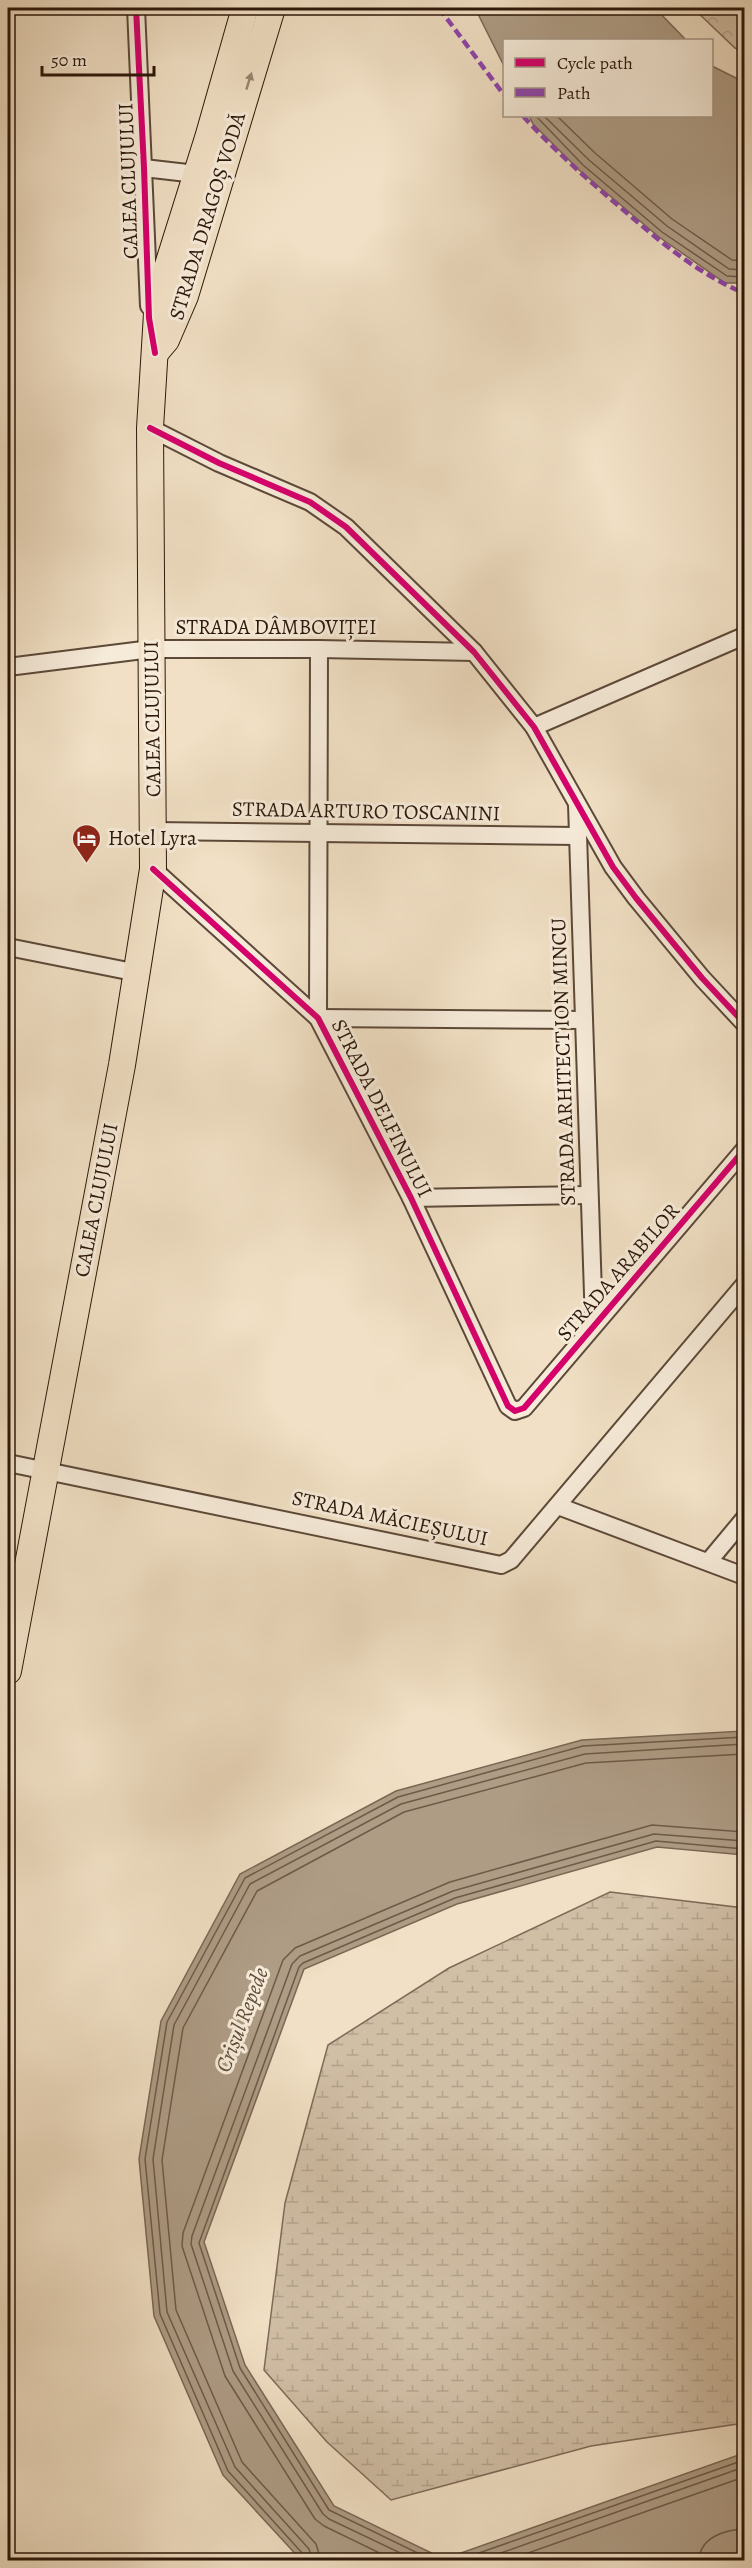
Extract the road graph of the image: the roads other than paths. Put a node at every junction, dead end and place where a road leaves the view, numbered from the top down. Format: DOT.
graph roads {
  1 [pos="136,8"];
  2 [pos="245,8"];
  3 [pos="272,8"];
  4 [pos="218,144"];
  5 [pos="144,168"];
  6 [pos="196,174"];
  7 [pos="185,296"];
  8 [pos="155,353"];
  9 [pos="150,428"];
  10 [pos="744,636"];
  11 [pos="151,649"];
  12 [pos="319,649"];
  13 [pos="474,652"];
  14 [pos="8,668"];
  15 [pos="534,727"];
  16 [pos="576,798"];
  17 [pos="154,831"];
  18 [pos="320,834"];
  19 [pos="578,836"];
  20 [pos="153,869"];
  21 [pos="8,947"];
  22 [pos="138,973"];
  23 [pos="318,1018"];
  24 [pos="584,1020"];
  25 [pos="744,1023"];
  26 [pos="744,1150"];
  27 [pos="590,1195"];
  28 [pos="411,1198"];
  29 [pos="744,1285"];
  30 [pos="594,1325"];
  31 [pos="515,1411"];
  32 [pos="8,1463"];
  33 [pos="46,1469"];
  34 [pos="558,1506"];
  35 [pos="744,1519"];
  36 [pos="709,1561"];
  37 [pos="744,1576"];
  38 [pos="8,1671"];
  1 -- 5 [label="street, CALEA CLUJULUI"];
  2 -- 4 [label="main road, STRADA DRAGOȘ VODĂ"];
  4 -- 3 [label="main road, STRADA DRAGOȘ VODĂ, one-way"];
  4 -- 6 [label="main road, STRADA DRAGOȘ VODĂ"];
  4 -- 7 [label="main road, STRADA DRAGOȘ VODĂ"];
  5 -- 6 [label="street"];
  5 -- 8 [label="street, CALEA CLUJULUI"];
  6 -- 7 [label="main road"];
  6 -- 8 [label="main road, STRADA DRAGOȘ VODĂ"];
  7 -- 8 [label="main road, STRADA DRAGOȘ VODĂ"];
  8 -- 9 [label="main road, CALEA CLUJULUI"];
  9 -- 11 [label="main road, CALEA CLUJULUI"];
  9 -- 13 [label="street"];
  10 -- 15 [label="street"];
  11 -- 12 [label="street, STRADA DÂMBOVIȚEI"];
  11 -- 14 [label="street, STRADA DÂMBOVIȚEI"];
  11 -- 17 [label="main road, CALEA CLUJULUI"];
  12 -- 13 [label="street, STRADA DÂMBOVIȚEI"];
  12 -- 18 [label="street"];
  13 -- 15 [label="street"];
  15 -- 16 [label="street"];
  16 -- 19 [label="street, STRADA ARHITECT ION MINCU"];
  16 -- 25 [label="street"];
  17 -- 18 [label="street, STRADA ARTURO TOSCANINI"];
  17 -- 20 [label="main road, CALEA CLUJULUI"];
  18 -- 19 [label="street, STRADA ARTURO TOSCANINI"];
  18 -- 23 [label="street"];
  19 -- 24 [label="street, STRADA ARHITECT ION MINCU"];
  20 -- 22 [label="main road, CALEA CLUJULUI"];
  20 -- 23 [label="street, STRADA DELFINULUI"];
  21 -- 22 [label="street"];
  22 -- 33 [label="main road, CALEA CLUJULUI"];
  23 -- 24 [label="street"];
  23 -- 28 [label="street, STRADA DELFINULUI"];
  24 -- 27 [label="street, STRADA ARHITECT ION MINCU"];
  26 -- 30 [label="street, STRADA ARABILOR"];
  27 -- 28 [label="street"];
  27 -- 30 [label="street, STRADA ARHITECT ION MINCU"];
  28 -- 31 [label="street, STRADA DELFINULUI"];
  29 -- 34 [label="street, STRADA MĂCIEȘULUI"];
  30 -- 31 [label="street, STRADA ARABILOR"];
  32 -- 33 [label="street"];
  33 -- 34 [label="street, STRADA MĂCIEȘULUI"];
  33 -- 38 [label="main road, CALEA CLUJULUI"];
  34 -- 36 [label="street"];
  35 -- 36 [label="street"];
  36 -- 37 [label="street"];
}
